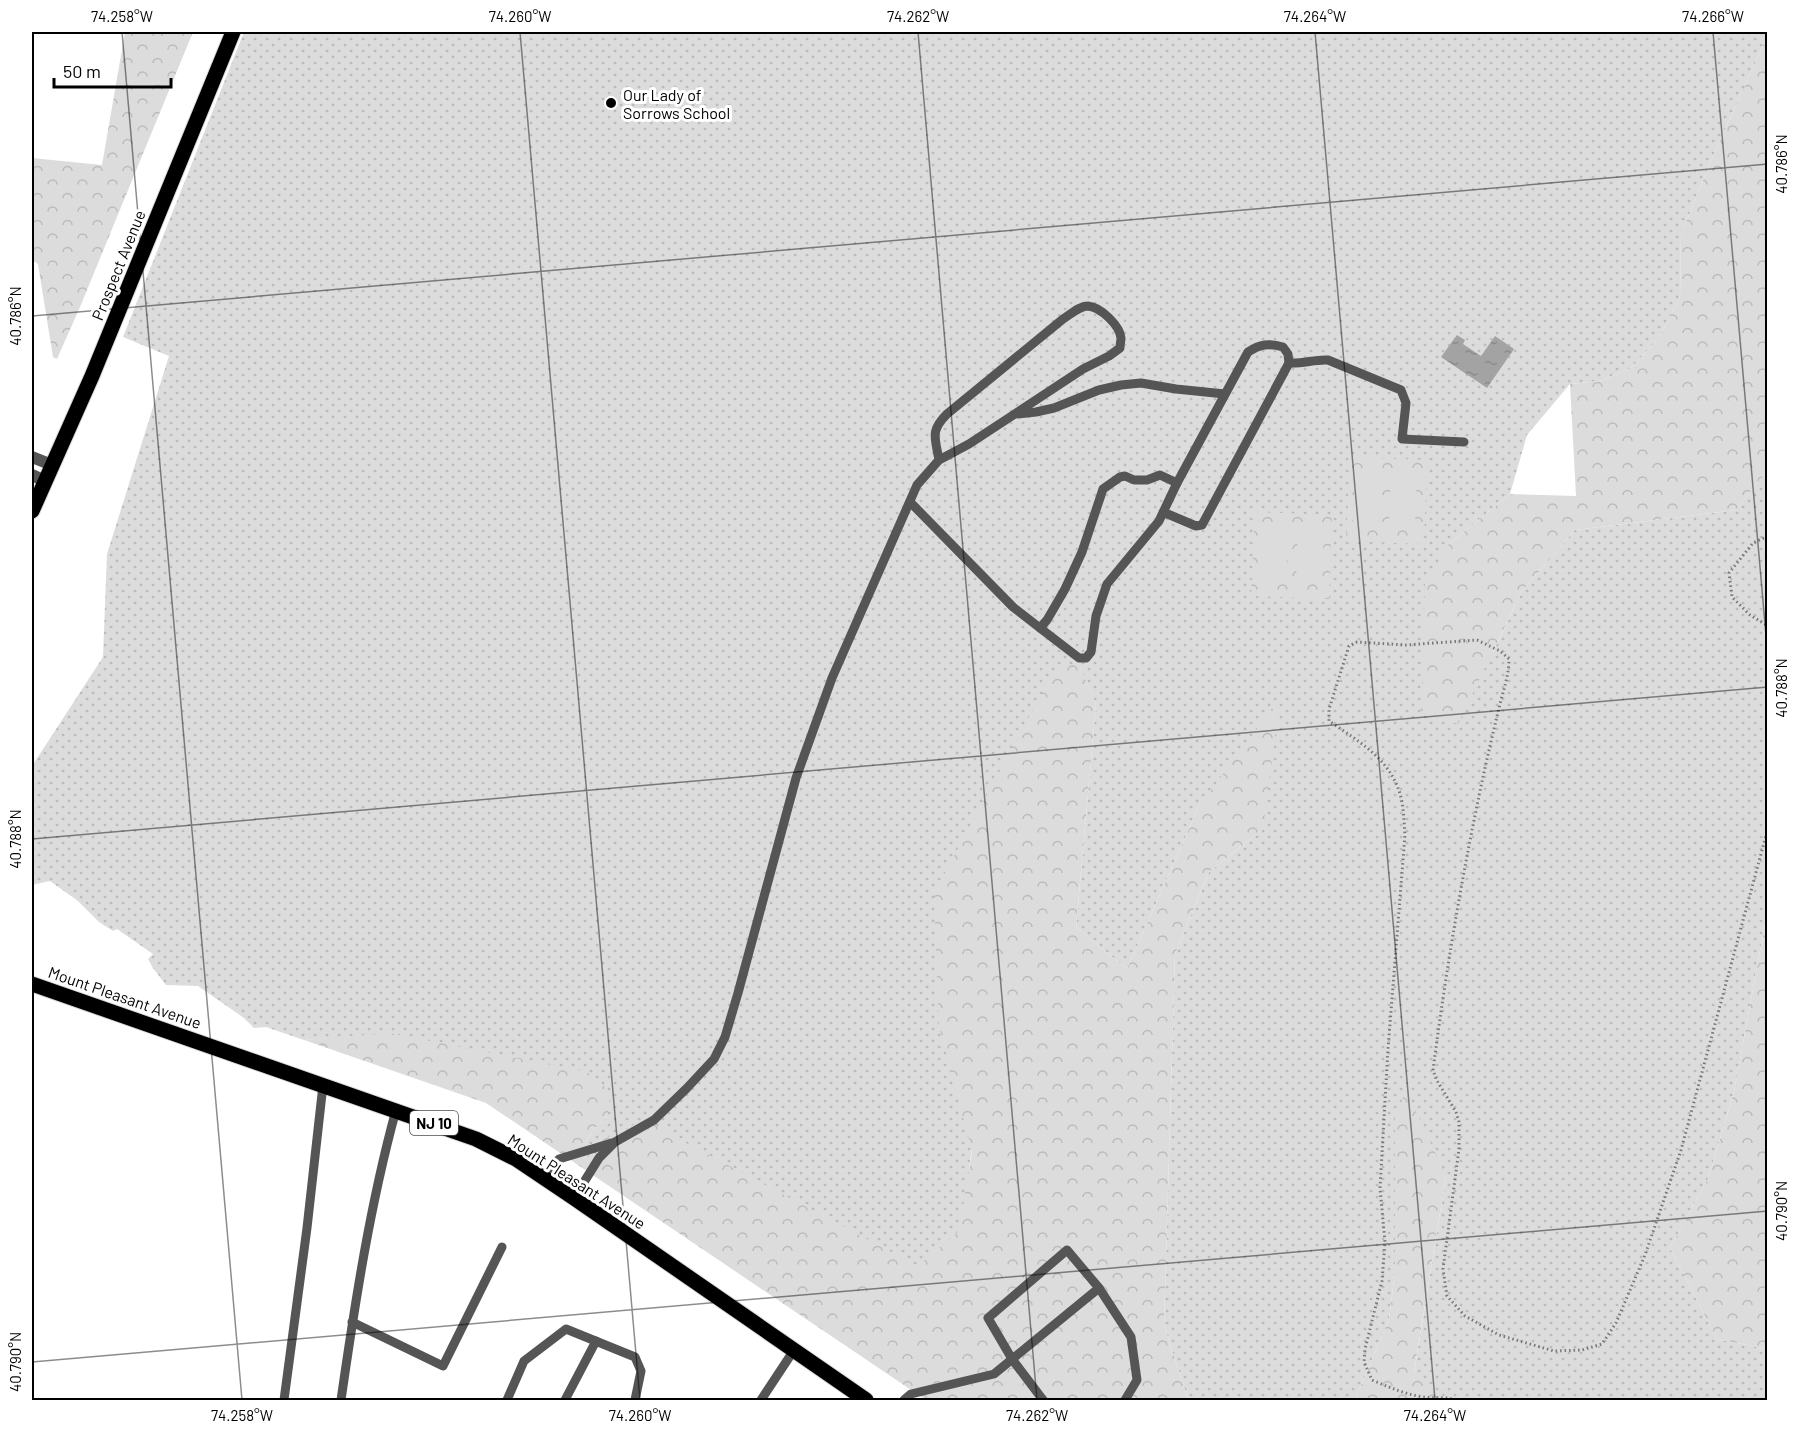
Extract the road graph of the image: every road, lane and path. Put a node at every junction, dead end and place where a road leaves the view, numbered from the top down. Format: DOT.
graph roads {
  1 [pos="233,32"];
  2 [pos="1289,363"];
  3 [pos="1225,394"];
  4 [pos="1016,414"];
  5 [pos="1464,442"];
  6 [pos="32,457"];
  7 [pos="939,460"];
  8 [pos="52,465"];
  9 [pos="38,478"];
  10 [pos="1177,483"];
  11 [pos="910,502"];
  12 [pos="32,511"];
  13 [pos="1163,512"];
  14 [pos="1767,536"];
  15 [pos="1767,626"];
  16 [pos="1040,628"];
  17 [pos="1767,828"];
  18 [pos="32,984"];
  19 [pos="323,1085"];
  20 [pos="396,1110"];
  21 [pos="615,1142"];
  22 [pos="542,1177"];
  23 [pos="574,1198"];
  24 [pos="502,1247"];
  25 [pos="1099,1288"];
  26 [pos="352,1322"];
  27 [pos="596,1341"];
  28 [pos="794,1350"];
  29 [pos="1012,1359"];
  30 [pos="284,1401"];
  31 [pos="341,1401"];
  32 [pos="507,1401"];
  33 [pos="565,1401"];
  34 [pos="635,1401"];
  35 [pos="761,1401"];
  36 [pos="866,1401"];
  37 [pos="904,1401"];
  38 [pos="1043,1401"];
  39 [pos="1125,1401"];
  40 [pos="1456,1401"];
  1 -- 8 [label="main road, Prospect Avenue"];
  2 -- 3 [label="lane"];
  2 -- 5 [label="lane"];
  2 -- 13 [label="lane"];
  3 -- 4 [label="lane"];
  3 -- 10 [label="lane"];
  4 -- 7 [label="lane"];
  4 -- 7 [label="lane"];
  6 -- 8 [label="street"];
  7 -- 11 [label="lane"];
  8 -- 9 [label="main road, Prospect Avenue"];
  9 -- 12 [label="main road, Prospect Avenue"];
  10 -- 13 [label="lane"];
  10 -- 16 [label="lane"];
  11 -- 16 [label="lane"];
  11 -- 21 [label="lane"];
  13 -- 16 [label="lane"];
  14 -- 15 [label="path"];
  17 -- 40 [label="path"];
  18 -- 19 [label="main road, Mount Pleasant Avenue / NJ 10"];
  19 -- 20 [label="main road, Mount Pleasant Avenue / NJ 10"];
  19 -- 30 [label="lane"];
  20 -- 22 [label="main road, Mount Pleasant Avenue / NJ 10"];
  20 -- 26 [label="lane"];
  21 -- 22 [label="lane"];
  21 -- 23 [label="lane"];
  22 -- 23 [label="main road, Mount Pleasant Avenue / NJ 10"];
  23 -- 28 [label="main road, Mount Pleasant Avenue / NJ 10"];
  24 -- 26 [label="lane"];
  25 -- 29 [label="lane"];
  25 -- 29 [label="lane"];
  25 -- 39 [label="lane"];
  26 -- 31 [label="lane"];
  27 -- 32 [label="lane"];
  27 -- 33 [label="lane"];
  27 -- 34 [label="lane"];
  28 -- 35 [label="lane"];
  28 -- 36 [label="main road, Mount Pleasant Avenue / NJ 10"];
  29 -- 37 [label="lane"];
  29 -- 38 [label="lane"];
}
